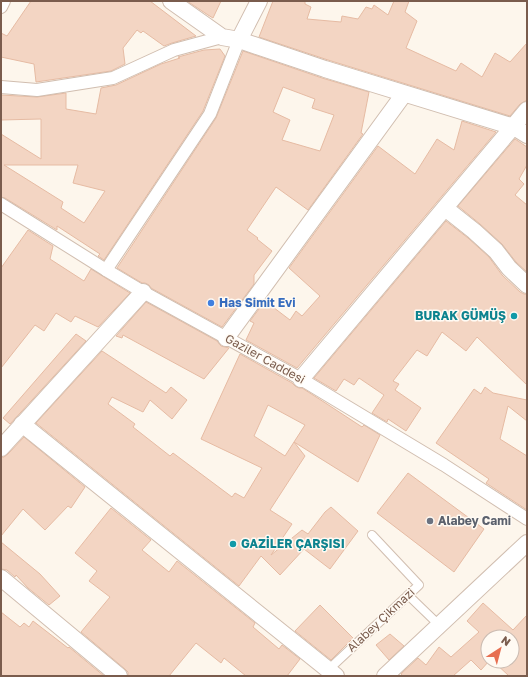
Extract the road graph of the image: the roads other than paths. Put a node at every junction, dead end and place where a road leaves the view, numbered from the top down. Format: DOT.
graph roads {
  1 [pos="4,1"];
  2 [pos="171,1"];
  3 [pos="258,1"];
  4 [pos="1,7"];
  5 [pos="222,38"];
  6 [pos="239,40"];
  7 [pos="1,87"];
  8 [pos="404,94"];
  9 [pos="527,110"];
  10 [pos="521,131"];
  11 [pos="1,204"];
  12 [pos="445,208"];
  13 [pos="106,270"];
  14 [pos="527,284"];
  15 [pos="143,292"];
  16 [pos="226,338"];
  17 [pos="301,379"];
  18 [pos="22,424"];
  19 [pos="1,448"];
  20 [pos="527,519"];
  21 [pos="372,535"];
  22 [pos="527,543"];
  23 [pos="1,578"];
  24 [pos="408,595"];
  25 [pos="439,626"];
  26 [pos="332,673"];
  27 [pos="119,676"];
  28 [pos="385,676"];
  1 -- 4 [label="street"];
  2 -- 5 [label="street"];
  3 -- 6 [label="street"];
  5 -- 6 [label="street"];
  5 -- 7 [label="street"];
  6 -- 8 [label="street"];
  6 -- 13 [label="street"];
  8 -- 10 [label="street"];
  8 -- 16 [label="street"];
  9 -- 10 [label="street"];
  10 -- 12 [label="street"];
  11 -- 13 [label="street, Gaziler Caddesi"];
  12 -- 14 [label="street"];
  12 -- 17 [label="street"];
  13 -- 15 [label="street, Gaziler Caddesi"];
  15 -- 16 [label="street, Gaziler Caddesi"];
  15 -- 18 [label="street"];
  16 -- 17 [label="street, Gaziler Caddesi"];
  17 -- 20 [label="street, Gaziler Caddesi"];
  18 -- 19 [label="street"];
  18 -- 26 [label="street"];
  21 -- 24 [label="lane, Alabey Çikmazi"];
  22 -- 25 [label="street"];
  23 -- 27 [label="street"];
  24 -- 25 [label="lane"];
  24 -- 26 [label="lane, Alabey Çikmazi"];
  25 -- 28 [label="street"];
}
